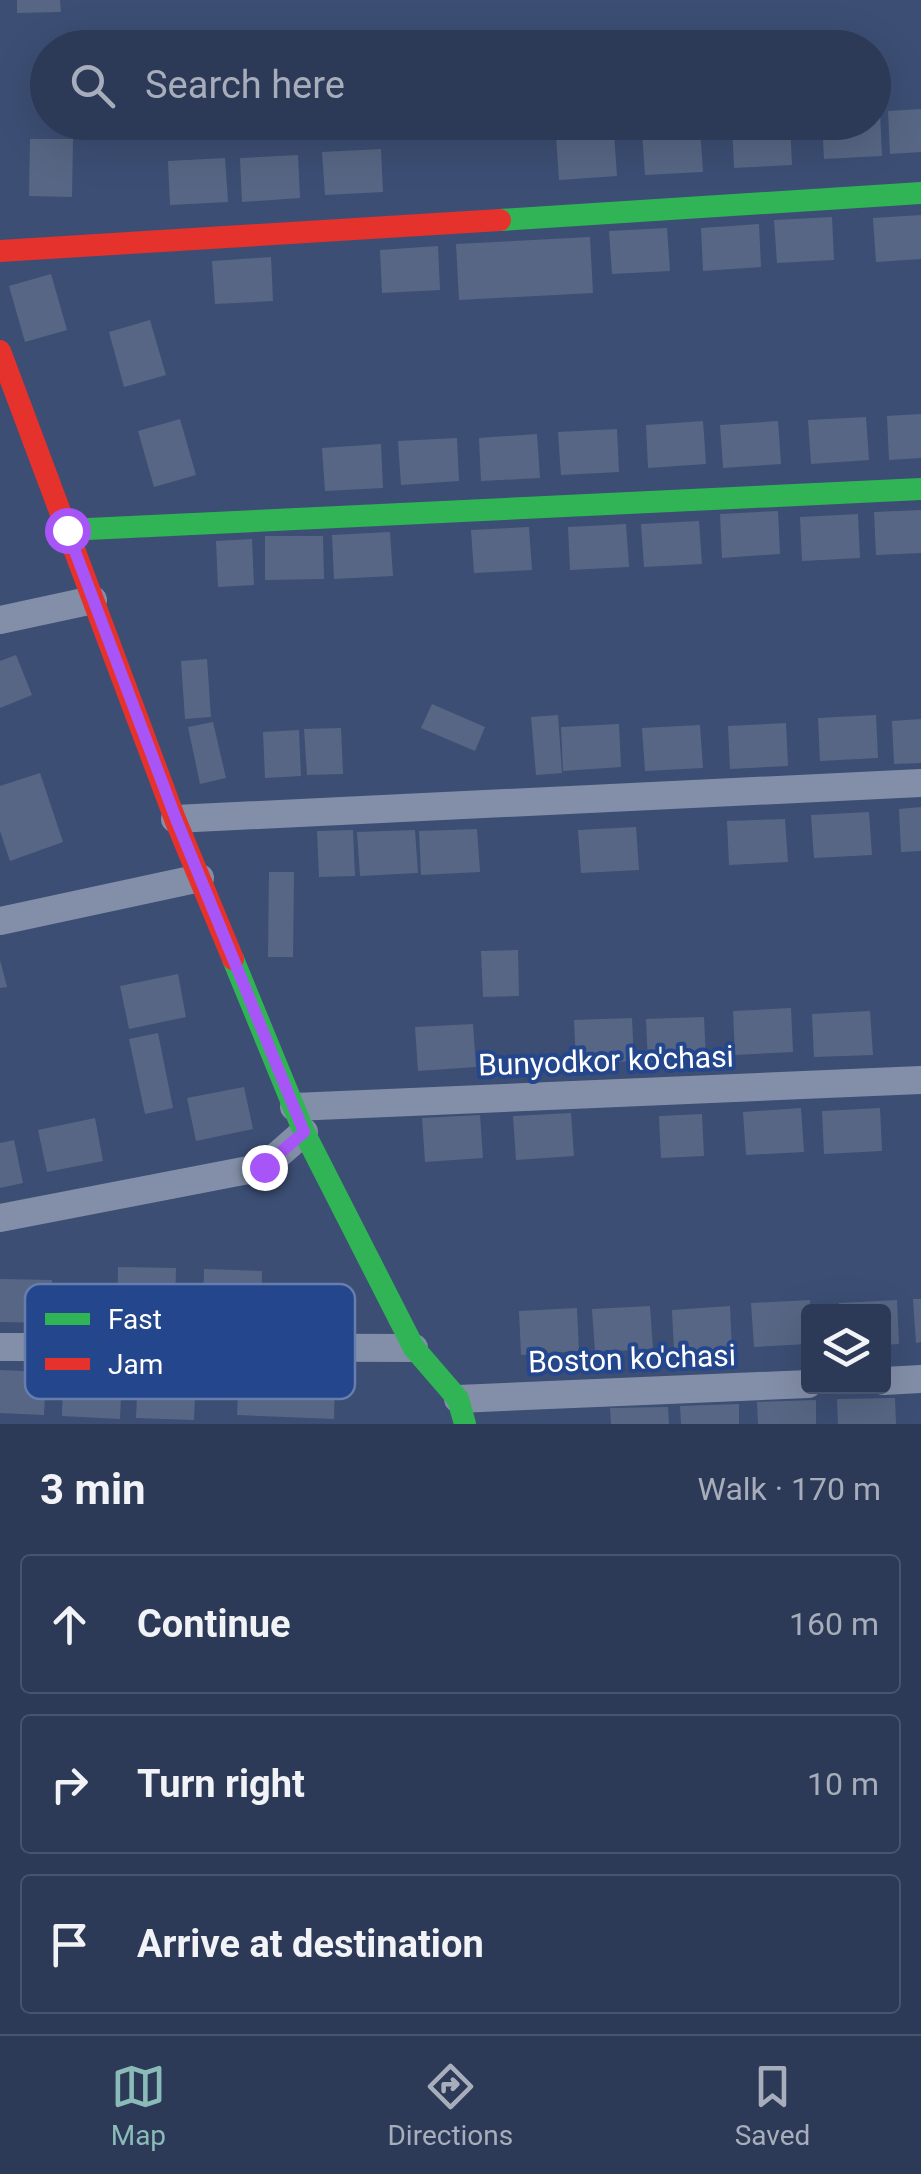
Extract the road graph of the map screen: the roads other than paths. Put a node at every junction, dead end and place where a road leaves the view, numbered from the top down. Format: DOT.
graph roads {
  1 [pos="921,194"];
  2 [pos="0,251"];
  3 [pos="0,352"];
  4 [pos="921,490"];
  5 [pos="67,530"];
  6 [pos="93,600"];
  7 [pos="0,620"];
  8 [pos="921,783"];
  9 [pos="176,819"];
  10 [pos="200,878"];
  11 [pos="0,921"];
  12 [pos="921,1080"];
  13 [pos="299,1119"];
  14 [pos="0,1218"];
  15 [pos="0,1347"];
  16 [pos="25,1347"];
  17 [pos="355,1348"];
  18 [pos="414,1348"];
  19 [pos="921,1379"];
  20 [pos="891,1380"];
  21 [pos="801,1385"];
  22 [pos="462,1411"];
  1 -- 2 [label="street"];
  3 -- 5 [label="street"];
  4 -- 5 [label="street"];
  5 -- 6 [label="street"];
  6 -- 7 [label="street"];
  6 -- 9 [label="street"];
  8 -- 9 [label="street"];
  9 -- 10 [label="street"];
  10 -- 11 [label="street"];
  10 -- 13 [label="street"];
  12 -- 13 [label="street, Bunyodkor ko'chasi"];
  13 -- 14 [label="street"];
  13 -- 18 [label="street"];
  15 -- 16 [label="street"];
  17 -- 18 [label="street"];
  18 -- 22 [label="street"];
  19 -- 20 [label="street"];
  21 -- 22 [label="street, Boston ko'chasi"];
}
